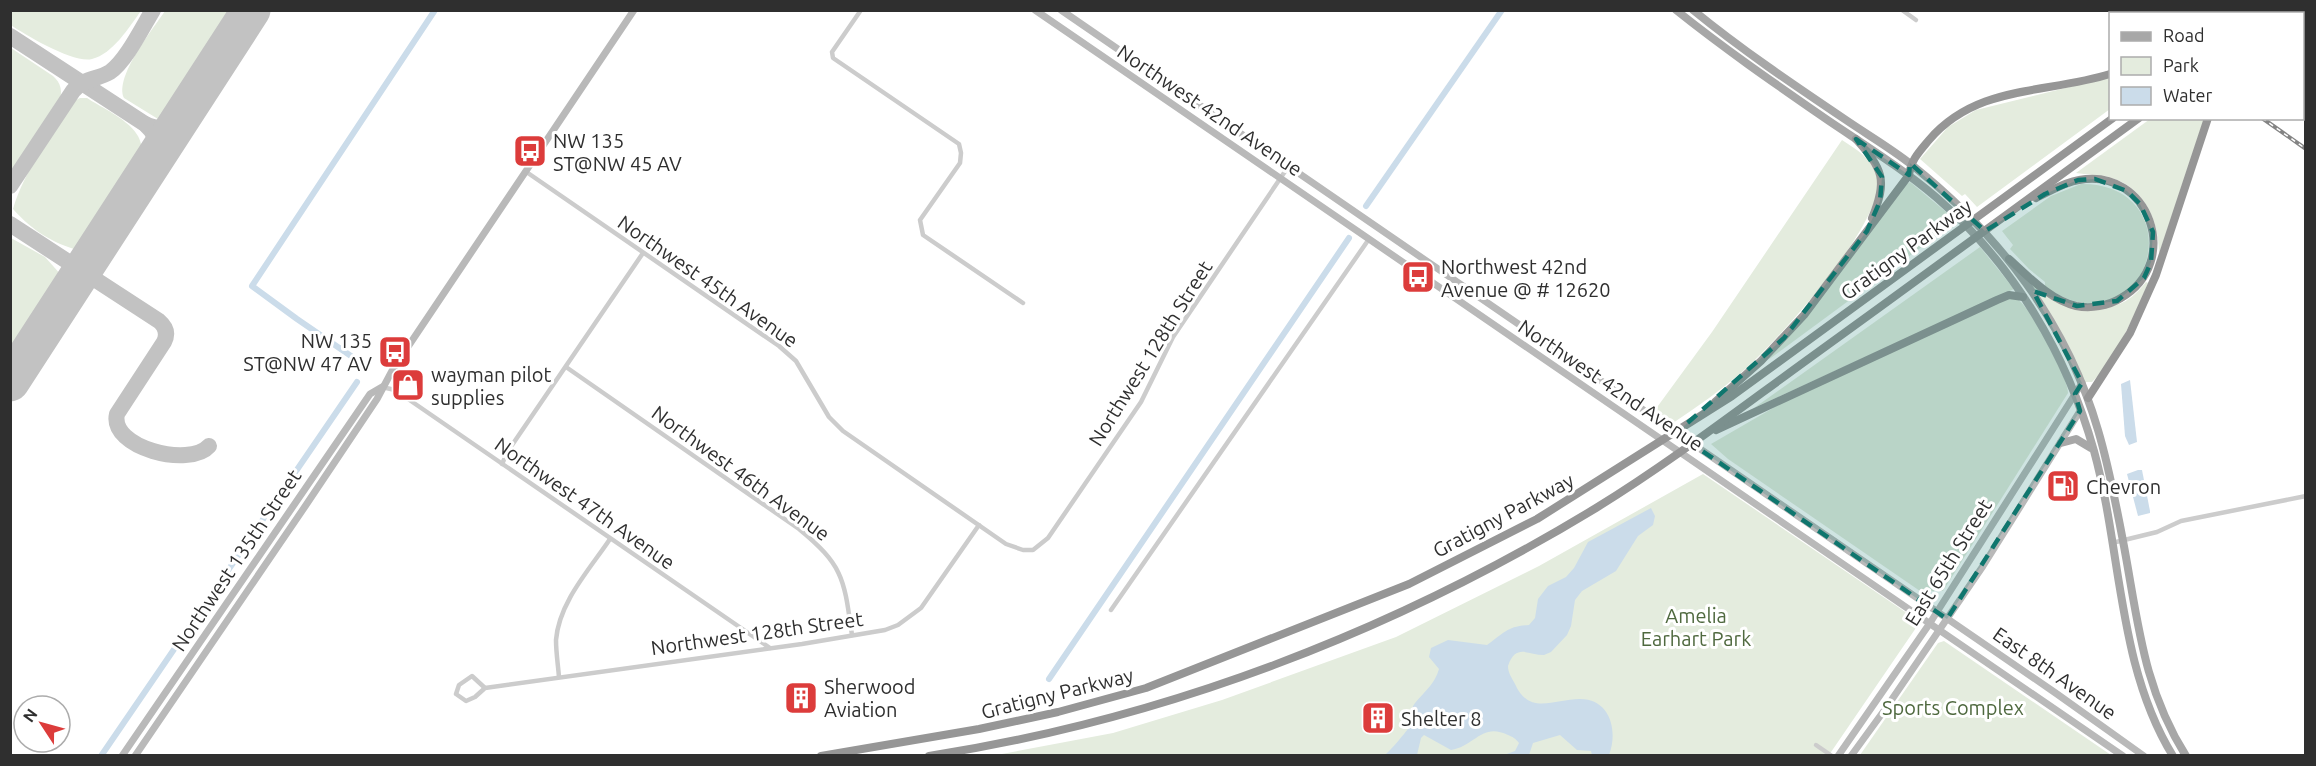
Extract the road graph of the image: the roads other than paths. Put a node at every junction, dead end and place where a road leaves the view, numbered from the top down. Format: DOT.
graph roads {
  1 [pos="634,10"];
  2 [pos="861,10"];
  3 [pos="1035,10"];
  4 [pos="1061,10"];
  5 [pos="1676,10"];
  6 [pos="1693,10"];
  7 [pos="1902,10"];
  8 [pos="1916,20"];
  9 [pos="2109,74"];
  10 [pos="1179,92"];
  11 [pos="1172,104"];
  12 [pos="2110,120"];
  13 [pos="2136,120"];
  14 [pos="2207,120"];
  15 [pos="1234,129"];
  16 [pos="1856,139"];
  17 [pos="1226,141"];
  18 [pos="1910,163"];
  19 [pos="1288,167"];
  20 [pos="525,171"];
  21 [pos="1909,175"];
  22 [pos="1280,178"];
  23 [pos="2017,207"];
  24 [pos="1867,231"];
  25 [pos="1369,239"];
  26 [pos="643,253"];
  27 [pos="2009,259"];
  28 [pos="1476,295"];
  29 [pos="2023,297"];
  30 [pos="1023,303"];
  31 [pos="1467,307"];
  32 [pos="566,367"];
  33 [pos="1590,373"];
  34 [pos="2082,383"];
  35 [pos="1582,385"];
  36 [pos="382,387"];
  37 [pos="2075,394"];
  38 [pos="2088,398"];
  39 [pos="2080,411"];
  40 [pos="1689,424"];
  41 [pos="1705,435"];
  42 [pos="2061,443"];
  43 [pos="2093,450"];
  44 [pos="502,464"];
  45 [pos="2306,496"];
  46 [pos="979,525"];
  47 [pos="610,539"];
  48 [pos="2123,541"];
  49 [pos="2112,543"];
  50 [pos="1033,550"];
  51 [pos="1111,610"];
  52 [pos="1937,612"];
  53 [pos="1947,619"];
  54 [pos="1930,623"];
  55 [pos="1940,630"];
  56 [pos="852,635"];
  57 [pos="770,648"];
  58 [pos="176,677"];
  59 [pos="559,677"];
  60 [pos="185,684"];
  61 [pos="485,688"];
  62 [pos="2056,694"];
  63 [pos="2049,705"];
  64 [pos="1816,745"];
  65 [pos="122,756"];
  66 [pos="135,756"];
  67 [pos="821,756"];
  68 [pos="929,756"];
  69 [pos="1832,756"];
  70 [pos="1838,756"];
  71 [pos="1851,756"];
  72 [pos="2123,756"];
  73 [pos="2144,756"];
  74 [pos="2173,756"];
  75 [pos="2186,756"];
  1 -- 20 [label="main road, Northwest 135th Street"];
  2 -- 30 [label="street"];
  3 -- 11 [label="main road, Northwest 42nd Avenue"];
  4 -- 10 [label="main road, Northwest 42nd Avenue"];
  5 -- 16 [label="main road"];
  6 -- 18 [label="main road"];
  7 -- 8 [label="street"];
  9 -- 18 [label="highway"];
  10 -- 11 [label="main road"];
  10 -- 15 [label="main road, Northwest 42nd Avenue"];
  11 -- 17 [label="main road, Northwest 42nd Avenue"];
  12 -- 40 [label="highway, Gratigny Parkway"];
  13 -- 23 [label="highway, Gratigny Parkway"];
  14 -- 38 [label="highway"];
  15 -- 17 [label="main road"];
  15 -- 19 [label="main road, Northwest 42nd Avenue"];
  16 -- 21 [label="main road"];
  16 -- 24 [label="highway"];
  17 -- 22 [label="main road, Northwest 42nd Avenue"];
  18 -- 21 [label="highway"];
  18 -- 27 [label="main road"];
  19 -- 22 [label="street, Northwest 128th Street"];
  19 -- 28 [label="main road, Northwest 42nd Avenue"];
  20 -- 26 [label="street, Northwest 45th Avenue"];
  20 -- 36 [label="main road, Northwest 135th Street"];
  21 -- 24 [label="highway"];
  21 -- 29 [label="main road"];
  22 -- 25 [label="main road, Northwest 42nd Avenue"];
  22 -- 50 [label="street, Northwest 128th Street"];
  23 -- 27 [label="highway"];
  23 -- 41 [label="highway, Gratigny Parkway"];
  24 -- 40 [label="highway"];
  25 -- 31 [label="main road, Northwest 42nd Avenue"];
  25 -- 51 [label="street"];
  26 -- 32 [label="street"];
  26 -- 46 [label="street, Northwest 45th Avenue"];
  27 -- 34 [label="main road"];
  28 -- 31 [label="main road"];
  28 -- 33 [label="main road, Northwest 42nd Avenue"];
  29 -- 37 [label="main road"];
  29 -- 41 [label="highway"];
  31 -- 35 [label="main road, Northwest 42nd Avenue"];
  32 -- 44 [label="street"];
  32 -- 56 [label="street, Northwest 46th Avenue"];
  33 -- 35 [label="main road"];
  33 -- 52 [label="main road, Northwest 42nd Avenue"];
  34 -- 37 [label="main road, East 65th Street"];
  34 -- 38 [label="main road"];
  35 -- 54 [label="main road, Northwest 42nd Avenue"];
  36 -- 44 [label="street, Northwest 47th Avenue"];
  36 -- 58 [label="main road, Northwest 135th Street"];
  36 -- 60 [label="main road, Northwest 135th Street"];
  37 -- 39 [label="main road"];
  37 -- 52 [label="main road, East 65th Street"];
  38 -- 39 [label="main road, East 65th Street"];
  38 -- 48 [label="main road"];
  39 -- 42 [label="main road, East 65th Street"];
  39 -- 43 [label="main road"];
  40 -- 67 [label="highway, Gratigny Parkway"];
  41 -- 68 [label="highway, Gratigny Parkway"];
  42 -- 43 [label="main road"];
  42 -- 53 [label="main road, East 65th Street"];
  43 -- 49 [label="main road"];
  44 -- 47 [label="street, Northwest 47th Avenue"];
  45 -- 48 [label="street"];
  46 -- 50 [label="street, Northwest 45th Avenue"];
  46 -- 56 [label="street, Northwest 128th Street"];
  47 -- 57 [label="street, Northwest 47th Avenue"];
  47 -- 59 [label="street"];
  48 -- 49 [label="street"];
  48 -- 75 [label="main road"];
  49 -- 74 [label="main road"];
  52 -- 53 [label="main road, Northwest 42nd Avenue"];
  52 -- 54 [label="main road, East 65th Street"];
  53 -- 55 [label="main road, East 65th Street"];
  53 -- 62 [label="main road, East 8th Avenue"];
  54 -- 55 [label="main road, East 8th Avenue"];
  54 -- 70 [label="main road, East 65th Street"];
  55 -- 63 [label="main road, East 8th Avenue"];
  55 -- 71 [label="main road, East 65th Street"];
  56 -- 57 [label="street, Northwest 128th Street"];
  57 -- 59 [label="street, Northwest 128th Street"];
  58 -- 60 [label="main road"];
  58 -- 65 [label="main road, Northwest 135th Street"];
  59 -- 61 [label="street, Northwest 128th Street"];
  60 -- 66 [label="main road, Northwest 135th Street"];
  61 -- 61 [label="street"];
  62 -- 63 [label="main road"];
  62 -- 73 [label="main road, East 8th Avenue"];
  63 -- 72 [label="main road, East 8th Avenue"];
  64 -- 69 [label="street"];
}
